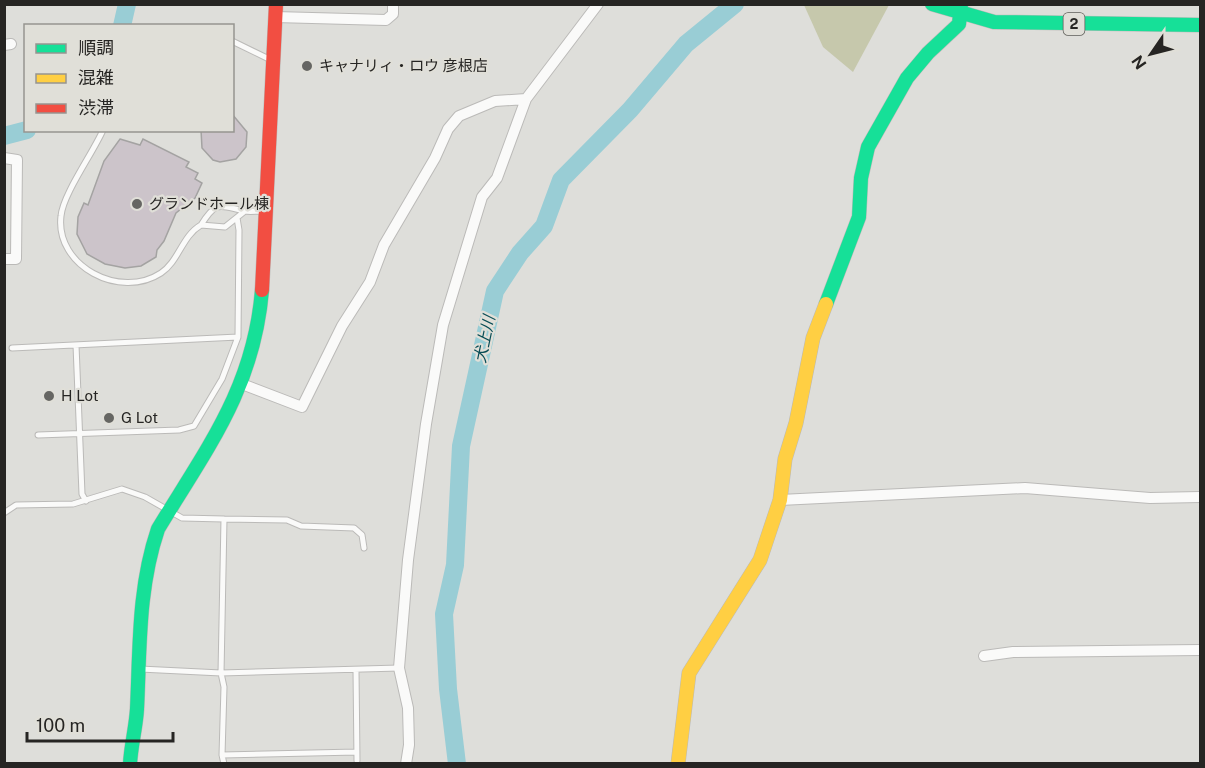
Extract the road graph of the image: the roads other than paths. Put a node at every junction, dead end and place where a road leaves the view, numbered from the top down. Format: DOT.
graph roads {
  1 [pos="393,4"];
  2 [pos="598,4"];
  3 [pos="932,4"];
  4 [pos="957,8"];
  5 [pos="275,10"];
  6 [pos="1200,25"];
  7 [pos="234,42"];
  8 [pos="273,61"];
  9 [pos="526,99"];
  10 [pos="102,132"];
  11 [pos="4,158"];
  12 [pos="266,210"];
  13 [pos="245,211"];
  14 [pos="237,218"];
  15 [pos="201,225"];
  16 [pos="4,259"];
  17 [pos="238,337"];
  18 [pos="76,345"];
  19 [pos="12,348"];
  20 [pos="242,384"];
  21 [pos="79,433"];
  22 [pos="38,435"];
  23 [pos="1200,497"];
  24 [pos="780,500"];
  25 [pos="86,501"];
  26 [pos="169,510"];
  27 [pos="4,513"];
  28 [pos="224,519"];
  29 [pos="364,548"];
  30 [pos="1200,650"];
  31 [pos="984,656"];
  32 [pos="399,668"];
  33 [pos="138,669"];
  34 [pos="356,670"];
  35 [pos="221,673"];
  36 [pos="357,752"];
  37 [pos="222,755"];
  38 [pos="357,761"];
  39 [pos="130,764"];
  40 [pos="224,764"];
  41 [pos="406,764"];
  42 [pos="678,764"];
  1 -- 5 [label="street"];
  2 -- 9 [label="street"];
  3 -- 4 [label="street, 2"];
  4 -- 6 [label="street, 2"];
  4 -- 24 [label="street"];
  5 -- 8 [label="street"];
  7 -- 8 [label="lane"];
  8 -- 12 [label="street"];
  9 -- 20 [label="street"];
  9 -- 32 [label="street"];
  10 -- 15 [label="lane"];
  11 -- 16 [label="street"];
  12 -- 13 [label="lane"];
  12 -- 20 [label="street"];
  13 -- 14 [label="lane"];
  13 -- 15 [label="lane"];
  14 -- 15 [label="lane"];
  14 -- 17 [label="lane"];
  17 -- 18 [label="lane"];
  17 -- 21 [label="lane"];
  18 -- 19 [label="lane"];
  18 -- 21 [label="lane"];
  20 -- 26 [label="street"];
  21 -- 22 [label="lane"];
  21 -- 25 [label="lane"];
  23 -- 24 [label="street"];
  24 -- 42 [label="street"];
  25 -- 26 [label="lane"];
  25 -- 27 [label="lane"];
  26 -- 28 [label="lane"];
  26 -- 33 [label="street"];
  28 -- 29 [label="lane"];
  28 -- 35 [label="lane"];
  30 -- 31 [label="street"];
  32 -- 34 [label="lane"];
  32 -- 41 [label="street"];
  33 -- 35 [label="lane"];
  33 -- 39 [label="street"];
  34 -- 35 [label="lane"];
  34 -- 36 [label="lane"];
  35 -- 37 [label="lane"];
  36 -- 37 [label="lane"];
  36 -- 38 [label="lane"];
  37 -- 40 [label="lane"];
}
